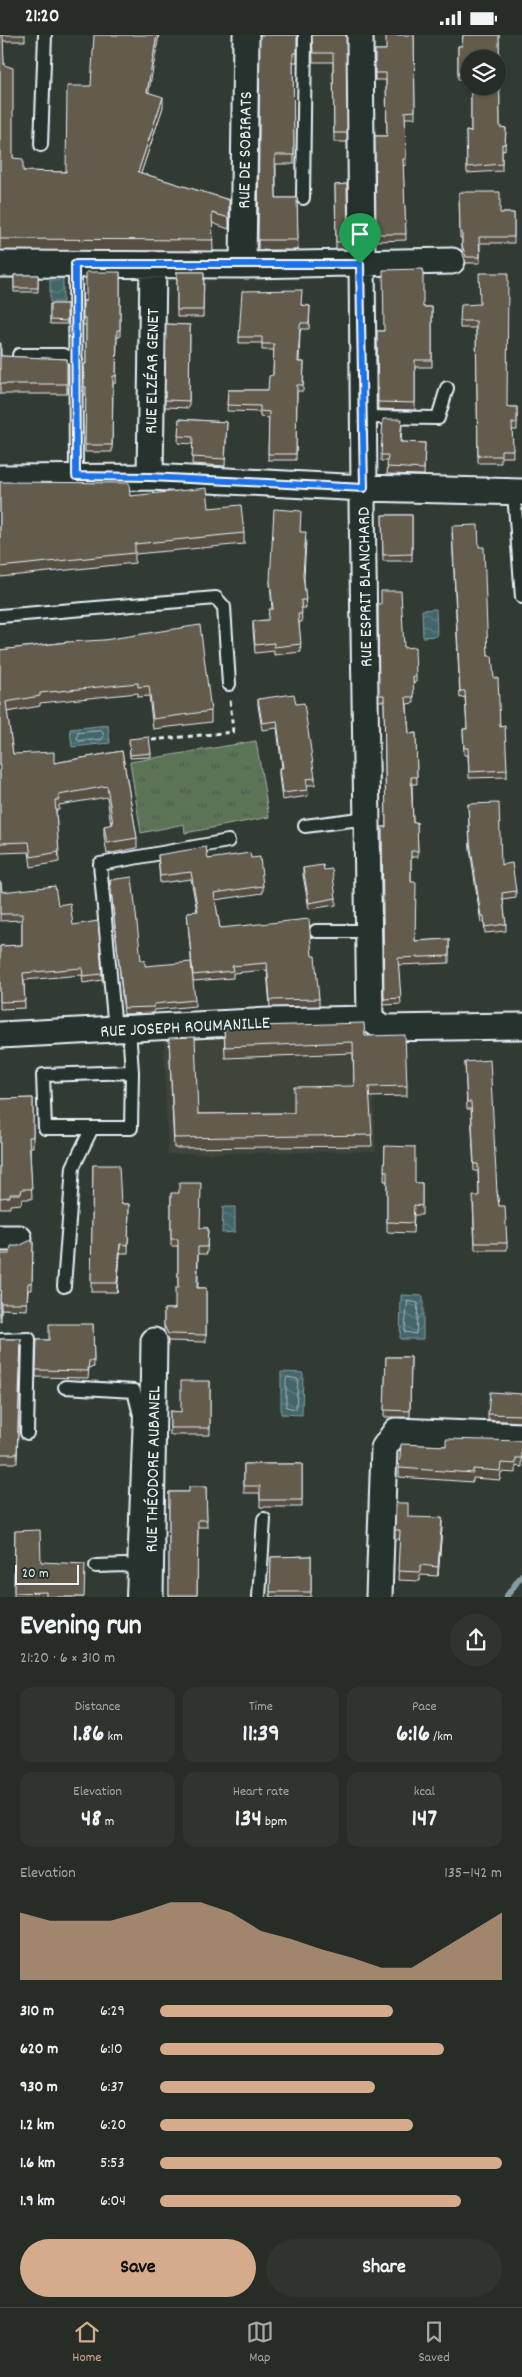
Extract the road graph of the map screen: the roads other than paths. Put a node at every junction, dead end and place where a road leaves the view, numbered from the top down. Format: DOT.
graph roads {
  1 [pos="45,35"];
  2 [pos="246,35"];
  3 [pos="305,35"];
  4 [pos="360,35"];
  5 [pos="41,145"];
  6 [pos="303,198"];
  7 [pos="452,261"];
  8 [pos="0,264"];
  9 [pos="75,264"];
  10 [pos="152,264"];
  11 [pos="360,264"];
  12 [pos="243,265"];
  13 [pos="19,355"];
  14 [pos="76,359"];
  15 [pos="447,388"];
  16 [pos="363,417"];
  17 [pos="76,476"];
  18 [pos="150,477"];
  19 [pos="0,478"];
  20 [pos="364,488"];
  21 [pos="518,492"];
  22 [pos="521,565"];
  23 [pos="522,597"];
  24 [pos="0,616"];
  25 [pos="229,684"];
  26 [pos="367,818"];
  27 [pos="305,826"];
  28 [pos="228,841"];
  29 [pos="316,931"];
  30 [pos="369,931"];
  31 [pos="370,1019"];
  32 [pos="522,1026"];
  33 [pos="122,1029"];
  34 [pos="0,1035"];
  35 [pos="132,1072"];
  36 [pos="92,1128"];
  37 [pos="64,1286"];
  38 [pos="0,1340"];
  39 [pos="154,1341"];
  40 [pos="65,1387"];
  41 [pos="27,1433"];
  42 [pos="522,1436"];
  43 [pos="264,1519"];
  44 [pos="96,1566"];
  45 [pos="134,1569"];
  46 [pos="133,1597"];
  47 [pos="150,1597"];
  48 [pos="259,1597"];
  49 [pos="379,1597"];
  1 -- 5 [label="lane"];
  2 -- 12 [label="street, RUE DE SOBIRATS"];
  3 -- 6 [label="lane"];
  4 -- 11 [label="street, RUE ESPRIT BLANCHARD"];
  7 -- 11 [label="street"];
  8 -- 9 [label="street"];
  9 -- 10 [label="street"];
  9 -- 14 [label="lane"];
  10 -- 12 [label="street"];
  10 -- 18 [label="street, RUE ELZÉAR GENET"];
  11 -- 12 [label="street"];
  11 -- 16 [label="street, RUE ESPRIT BLANCHARD"];
  13 -- 14 [label="lane"];
  14 -- 17 [label="lane"];
  15 -- 16 [label="lane"];
  16 -- 20 [label="street, RUE ESPRIT BLANCHARD"];
  17 -- 18 [label="street"];
  17 -- 19 [label="street"];
  18 -- 20 [label="street"];
  20 -- 21 [label="street"];
  20 -- 26 [label="street, RUE ESPRIT BLANCHARD"];
  21 -- 22 [label="lane"];
  22 -- 23 [label="lane"];
  24 -- 25 [label="lane"];
  26 -- 27 [label="lane"];
  26 -- 30 [label="street, RUE ESPRIT BLANCHARD"];
  28 -- 33 [label="lane"];
  29 -- 30 [label="lane"];
  30 -- 31 [label="street, RUE ESPRIT BLANCHARD"];
  31 -- 32 [label="street"];
  31 -- 33 [label="street, RUE JOSEPH ROUMANILLE"];
  33 -- 34 [label="street, RUE JOSEPH ROUMANILLE"];
  33 -- 35 [label="lane"];
  35 -- 36 [label="lane"];
  35 -- 36 [label="lane"];
  36 -- 37 [label="lane"];
  38 -- 41 [label="lane"];
  39 -- 47 [label="street, RUE THÉODORE AUBANEL"];
  40 -- 45 [label="lane"];
  42 -- 49 [label="street"];
  43 -- 48 [label="lane"];
  44 -- 45 [label="lane"];
  45 -- 46 [label="lane"];
}
